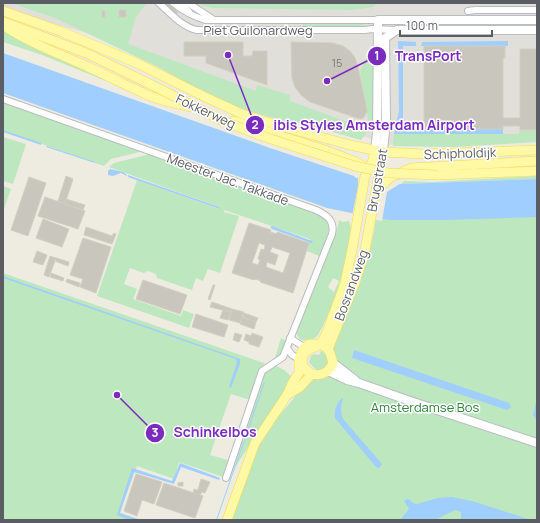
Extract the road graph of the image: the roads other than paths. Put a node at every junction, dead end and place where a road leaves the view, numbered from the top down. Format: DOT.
graph roads {
  1 [pos="159,3"];
  2 [pos="173,3"];
  3 [pos="181,3"];
  4 [pos="188,3"];
  5 [pos="3,10"];
  6 [pos="537,10"];
  7 [pos="468,11"];
  8 [pos="191,14"];
  9 [pos="214,20"];
  10 [pos="382,20"];
  11 [pos="422,20"];
  12 [pos="513,20"];
  13 [pos="537,20"];
  14 [pos="3,22"];
  15 [pos="3,25"];
  16 [pos="382,29"];
  17 [pos="365,30"];
  18 [pos="397,30"];
  19 [pos="422,30"];
  20 [pos="513,30"];
  21 [pos="537,30"];
  22 [pos="382,38"];
  23 [pos="3,99"];
  24 [pos="537,150"];
  25 [pos="377,154"];
  26 [pos="537,161"];
  27 [pos="356,162"];
  28 [pos="537,171"];
  29 [pos="365,174"];
  30 [pos="373,201"];
  31 [pos="357,218"];
  32 [pos="370,220"];
  33 [pos="290,338"];
  34 [pos="321,346"];
  35 [pos="304,347"];
  36 [pos="287,348"];
  37 [pos="300,362"];
  38 [pos="330,367"];
  39 [pos="312,374"];
  40 [pos="287,395"];
  41 [pos="537,443"];
  42 [pos="226,478"];
  43 [pos="227,520"];
  1 -- 17 [label="street, Piet Guilonardweg"];
  2 -- 8 [label="street, Piet Guilonardweg"];
  3 -- 8 [label="street, Piet Guilonardweg"];
  4 -- 9 [label="street, Piet Guilonardweg"];
  5 -- 25 [label="main road, Fokkerweg"];
  6 -- 7 [label="street"];
  8 -- 9 [label="street, Piet Guilonardweg"];
  9 -- 10 [label="street, Piet Guilonardweg"];
  10 -- 11 [label="street"];
  10 -- 16 [label="street, Brugstraat"];
  11 -- 12 [label="street"];
  11 -- 19 [label="street"];
  12 -- 13 [label="street"];
  12 -- 20 [label="street"];
  14 -- 28 [label="main road, Fokkerweg, bridge"];
  15 -- 27 [label="main road"];
  16 -- 17 [label="street, Piet Guilonardweg"];
  16 -- 18 [label="street, Piet Guilonardweg"];
  16 -- 22 [label="street, Brugstraat"];
  17 -- 22 [label="street"];
  18 -- 19 [label="street"];
  18 -- 22 [label="street"];
  19 -- 20 [label="street"];
  20 -- 21 [label="street"];
  22 -- 25 [label="street, Brugstraat"];
  23 -- 33 [label="street, Meester Jac. Takkade"];
  24 -- 25 [label="main road, Schipholdijk"];
  25 -- 27 [label="main road"];
  25 -- 29 [label="main road, Brugstraat"];
  25 -- 30 [label="main road, Brugstraat"];
  26 -- 30 [label="main road"];
  27 -- 29 [label="main road"];
  29 -- 31 [label="main road, Brugstraat"];
  30 -- 32 [label="main road, Brugstraat"];
  31 -- 34 [label="main road, Bosrandweg"];
  32 -- 34 [label="main road, Bosrandweg"];
  33 -- 35 [label="street"];
  33 -- 36 [label="street, Meester Jac. Takkade"];
  34 -- 35 [label="main road"];
  34 -- 37 [label="main road"];
  34 -- 38 [label="main road"];
  35 -- 37 [label="main road"];
  36 -- 37 [label="street"];
  36 -- 42 [label="street"];
  37 -- 39 [label="main road"];
  37 -- 40 [label="main road"];
  38 -- 39 [label="main road"];
  38 -- 41 [label="street"];
  39 -- 40 [label="main road"];
  40 -- 43 [label="main road"];
}
